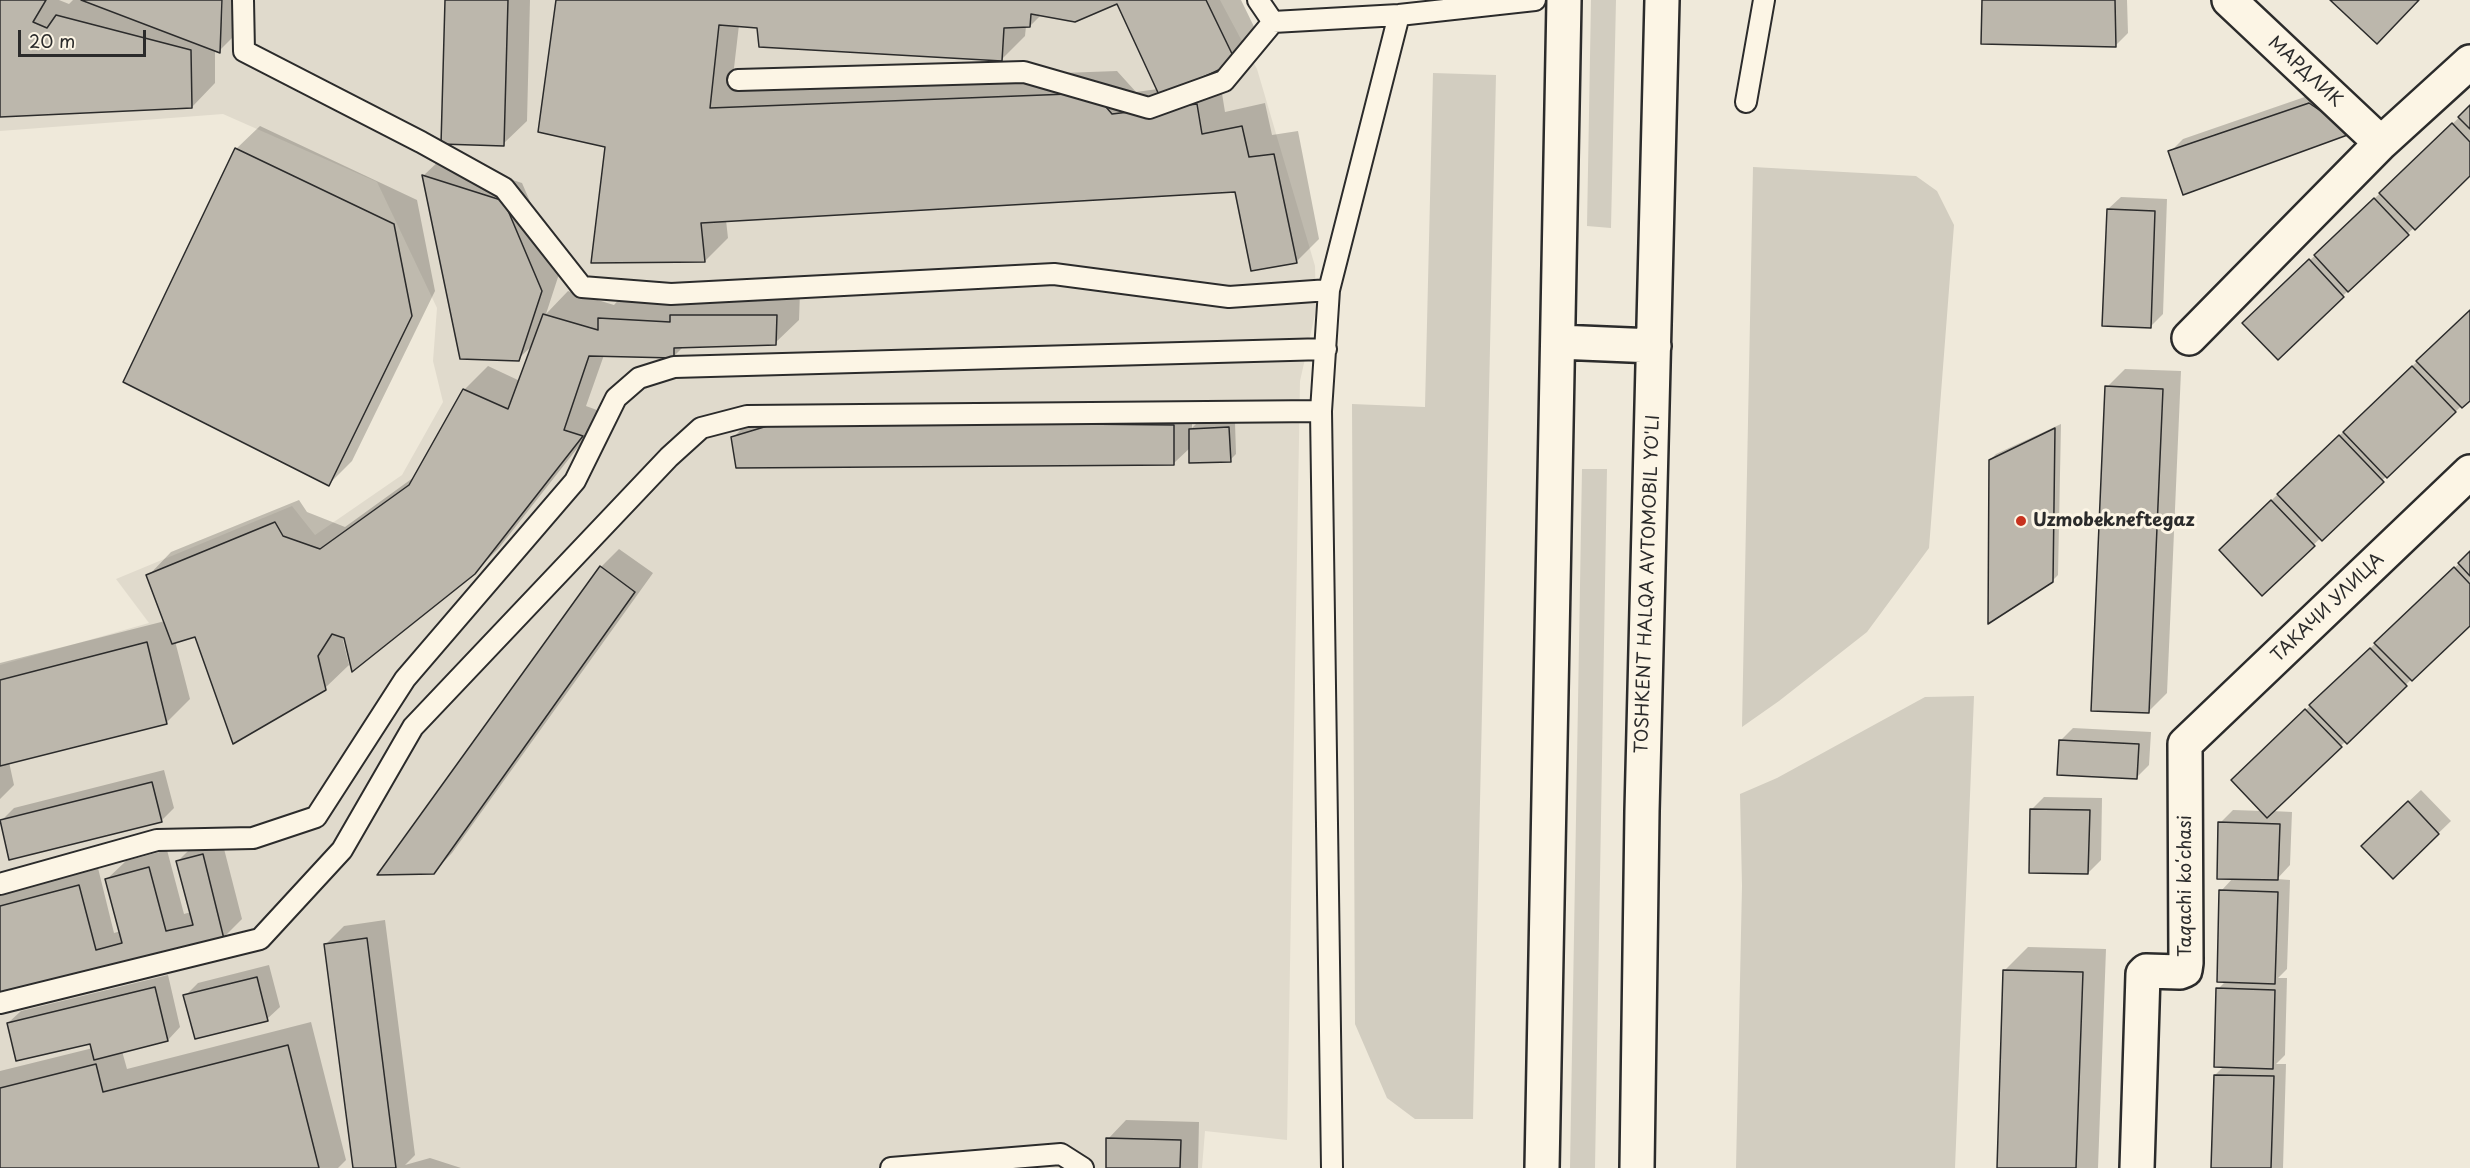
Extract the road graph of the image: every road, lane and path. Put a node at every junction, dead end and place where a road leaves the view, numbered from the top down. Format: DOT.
graph roads {
  1 [pos="243,0"];
  2 [pos="1258,0"];
  3 [pos="1535,0"];
  4 [pos="1564,0"];
  5 [pos="1662,0"];
  6 [pos="1764,0"];
  7 [pos="2229,0"];
  8 [pos="1399,15"];
  9 [pos="1273,22"];
  10 [pos="2470,62"];
  11 [pos="738,80"];
  12 [pos="1746,102"];
  13 [pos="2381,143"];
  14 [pos="1329,290"];
  15 [pos="2189,338"];
  16 [pos="1558,342"];
  17 [pos="1654,346"];
  18 [pos="1326,349"];
  19 [pos="1321,411"];
  20 [pos="2470,472"];
  21 [pos="2185,744"];
  22 [pos="0,884"];
  23 [pos="0,1003"];
  24 [pos="891,1168"];
  25 [pos="1083,1168"];
  26 [pos="1332,1168"];
  27 [pos="1542,1168"];
  28 [pos="1636,1168"];
  29 [pos="2137,1168"];
  1 -- 14 [label="lane"];
  2 -- 9 [label="lane"];
  3 -- 8 [label="lane"];
  4 -- 16 [label="main road"];
  5 -- 17 [label="main road, TOSHKENT HALQA AVTOMOBIL YO'LI"];
  6 -- 12 [label="lane"];
  7 -- 13 [label="main road, МАРДЛИК"];
  8 -- 9 [label="lane"];
  8 -- 14 [label="lane"];
  9 -- 11 [label="lane"];
  10 -- 13 [label="main road"];
  13 -- 15 [label="main road"];
  14 -- 18 [label="lane"];
  16 -- 17 [label="main road"];
  16 -- 27 [label="main road"];
  17 -- 28 [label="main road, TOSHKENT HALQA AVTOMOBIL YO'LI"];
  18 -- 19 [label="lane"];
  18 -- 22 [label="lane"];
  19 -- 23 [label="lane"];
  19 -- 26 [label="lane"];
  20 -- 21 [label="main road, ТАКАЧИ УЛИЦА"];
  21 -- 29 [label="main road, Taqachi koʻchasi"];
  24 -- 25 [label="lane"];
}
